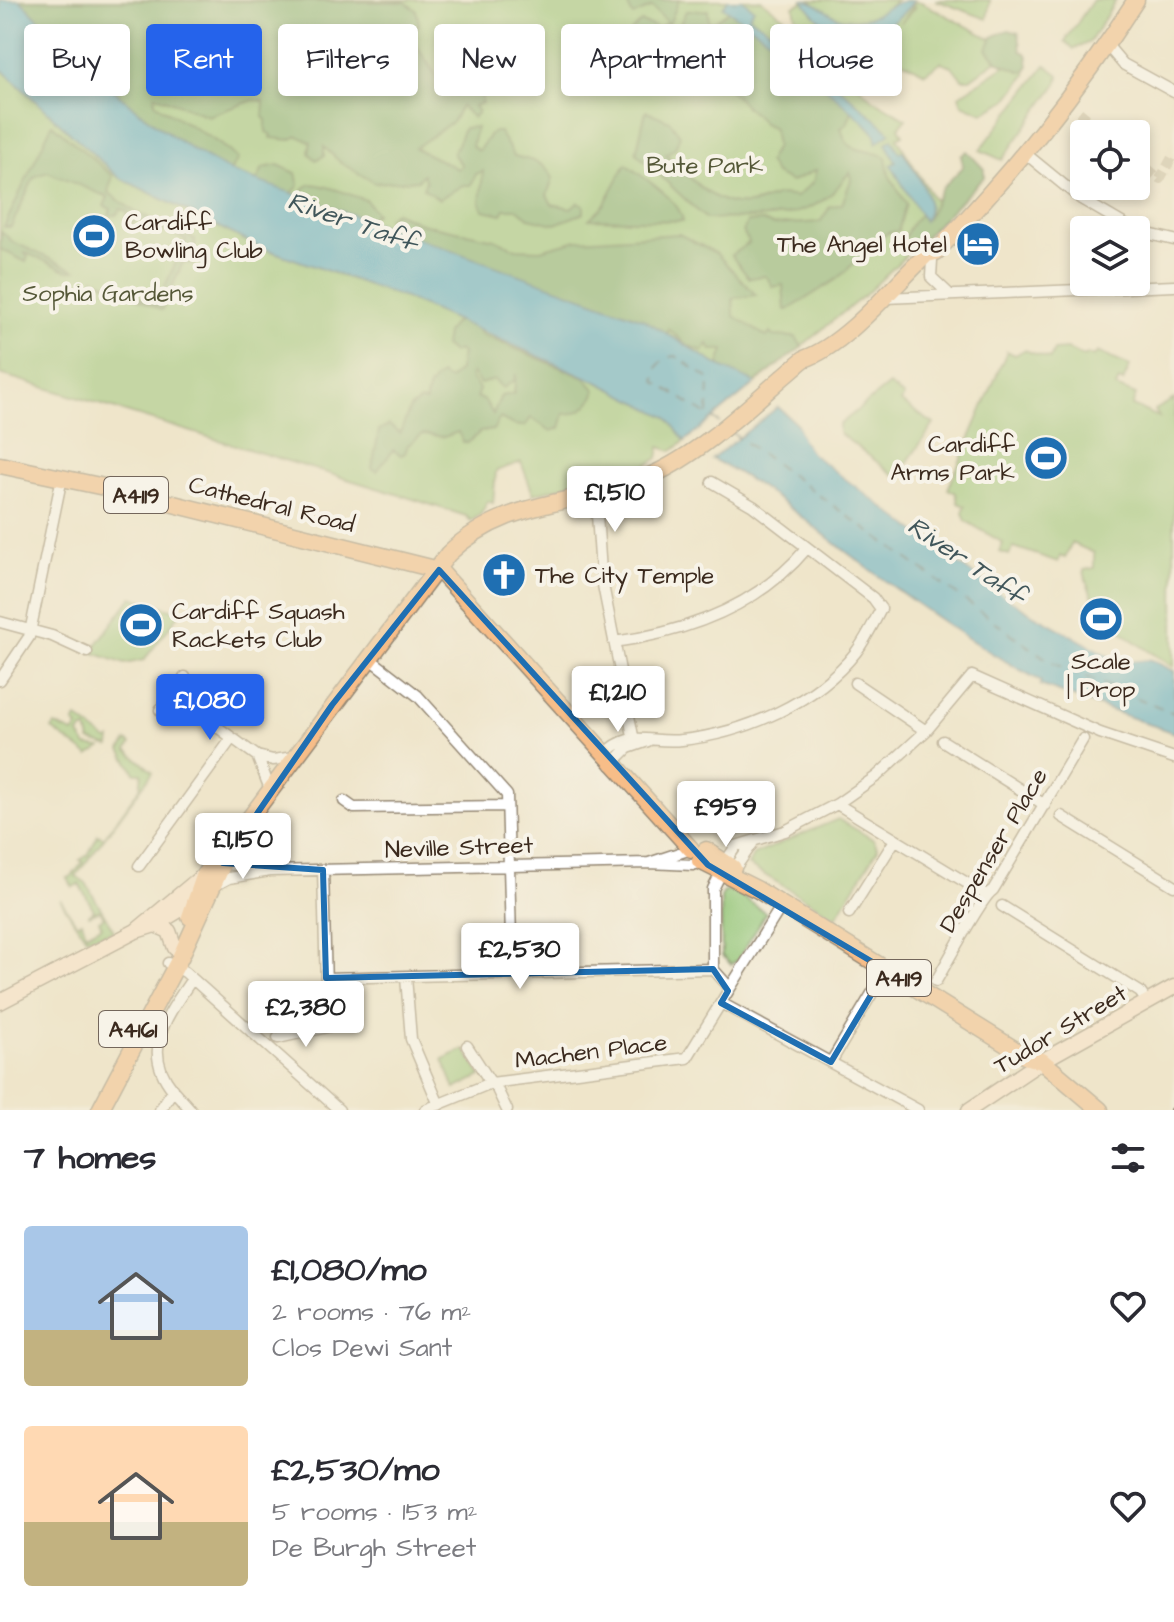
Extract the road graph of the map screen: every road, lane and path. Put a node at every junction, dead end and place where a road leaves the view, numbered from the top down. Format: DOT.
graph roads {
  1 [pos="1136,0"];
  2 [pos="1107,45"];
  3 [pos="1174,92"];
  4 [pos="1026,154"];
  5 [pos="1109,216"];
  6 [pos="1150,234"];
  7 [pos="1174,240"];
  8 [pos="933,256"];
  9 [pos="1174,286"];
  10 [pos="949,293"];
  11 [pos="893,296"];
  12 [pos="694,454"];
  13 [pos="0,465"];
  14 [pos="62,477"];
  15 [pos="712,482"];
  16 [pos="596,500"];
  17 [pos="807,548"];
  18 [pos="439,570"];
  19 [pos="0,622"];
  20 [pos="31,630"];
  21 [pos="614,642"];
  22 [pos="87,652"];
  23 [pos="377,664"];
  24 [pos="185,677"];
  25 [pos="0,680"];
  26 [pos="855,683"];
  27 [pos="172,694"];
  28 [pos="160,710"];
  29 [pos="926,731"];
  30 [pos="633,736"];
  31 [pos="232,738"];
  32 [pos="1083,739"];
  33 [pos="648,741"];
  34 [pos="943,741"];
  35 [pos="257,756"];
  36 [pos="294,757"];
  37 [pos="610,758"];
  38 [pos="1174,758"];
  39 [pos="270,789"];
  40 [pos="344,801"];
  41 [pos="837,804"];
  42 [pos="1045,805"];
  43 [pos="507,806"];
  44 [pos="1061,816"];
  45 [pos="234,839"];
  46 [pos="895,840"];
  47 [pos="699,851"];
  48 [pos="223,863"];
  49 [pos="649,863"];
  50 [pos="510,865"];
  51 [pos="139,866"];
  52 [pos="323,870"];
  53 [pos="270,871"];
  54 [pos="724,872"];
  55 [pos="208,881"];
  56 [pos="1174,886"];
  57 [pos="985,894"];
  58 [pos="195,901"];
  59 [pos="782,905"];
  60 [pos="1002,906"];
  61 [pos="849,913"];
  62 [pos="155,925"];
  63 [pos="136,931"];
  64 [pos="173,959"];
  65 [pos="713,969"];
  66 [pos="886,970"];
  67 [pos="512,974"];
  68 [pos="406,977"];
  69 [pos="326,978"];
  70 [pos="192,979"];
  71 [pos="936,981"];
  72 [pos="1174,987"];
  73 [pos="730,988"];
  74 [pos="0,1002"];
  75 [pos="1147,1002"];
  76 [pos="721,1003"];
  77 [pos="278,1038"];
  78 [pos="467,1046"];
  79 [pos="1042,1061"];
  80 [pos="831,1062"];
  81 [pos="492,1083"];
  82 [pos="173,1090"];
  83 [pos="439,1105"];
  84 [pos="90,1110"];
  85 [pos="100,1110"];
  86 [pos="160,1110"];
  87 [pos="191,1110"];
  88 [pos="339,1110"];
  89 [pos="425,1110"];
  90 [pos="507,1110"];
  91 [pos="918,1110"];
  92 [pos="969,1110"];
  93 [pos="1100,1110"];
  1 -- 2 [label="main road, A4161"];
  2 -- 3 [label="street"];
  2 -- 4 [label="main road, A4161"];
  4 -- 5 [label="street"];
  4 -- 8 [label="main road, A4161"];
  6 -- 7 [label="street"];
  8 -- 10 [label="street"];
  8 -- 11 [label="main road, A4161"];
  9 -- 10 [label="street"];
  10 -- 11 [label="street"];
  11 -- 12 [label="main road, A4161"];
  12 -- 16 [label="main road, A4161"];
  12 -- 18 [label="main road, A4161"];
  13 -- 14 [label="main road, Cathedral Road / A4119"];
  14 -- 18 [label="main road, Cathedral Road / A4119"];
  14 -- 20 [label="street"];
  15 -- 17 [label="street"];
  16 -- 18 [label="main road, A4161"];
  16 -- 21 [label="street"];
  17 -- 21 [label="street"];
  17 -- 33 [label="street"];
  18 -- 36 [label="main road, A4161"];
  18 -- 37 [label="main road, A4119"];
  19 -- 20 [label="street"];
  20 -- 22 [label="street"];
  20 -- 25 [label="street"];
  21 -- 30 [label="street"];
  23 -- 43 [label="street"];
  24 -- 27 [label="street"];
  26 -- 29 [label="street"];
  27 -- 28 [label="street"];
  27 -- 31 [label="street"];
  29 -- 38 [label="street"];
  29 -- 41 [label="street"];
  30 -- 33 [label="street"];
  30 -- 37 [label="street"];
  31 -- 35 [label="street"];
  31 -- 51 [label="street"];
  32 -- 42 [label="street, Despenser Place"];
  33 -- 37 [label="street"];
  34 -- 42 [label="street"];
  35 -- 36 [label="street"];
  35 -- 39 [label="street"];
  36 -- 39 [label="main road, A4161"];
  37 -- 47 [label="main road, A4119"];
  39 -- 45 [label="main road, A4161"];
  40 -- 43 [label="street"];
  41 -- 46 [label="street"];
  41 -- 54 [label="street"];
  42 -- 57 [label="street, Despenser Place"];
  43 -- 50 [label="street"];
  44 -- 56 [label="street"];
  45 -- 48 [label="main road, A4161"];
  45 -- 55 [label="main road, A4161"];
  46 -- 57 [label="street"];
  46 -- 61 [label="street"];
  47 -- 49 [label="street, Neville Street"];
  47 -- 49 [label="street, Neville Street"];
  47 -- 54 [label="main road, A4119"];
  48 -- 53 [label="street, Neville Street"];
  48 -- 55 [label="main road, A4161"];
  49 -- 50 [label="street, Neville Street"];
  50 -- 52 [label="street, Neville Street"];
  50 -- 67 [label="street"];
  52 -- 53 [label="street, Neville Street"];
  52 -- 69 [label="street"];
  53 -- 55 [label="street, Neville Street"];
  54 -- 59 [label="main road, A4119"];
  54 -- 65 [label="street"];
  55 -- 58 [label="main road, A4161"];
  55 -- 63 [label="street"];
  55 -- 64 [label="main road, A4161"];
  57 -- 71 [label="street, Despenser Place"];
  58 -- 62 [label="street"];
  58 -- 64 [label="main road, A4161"];
  59 -- 66 [label="main road, A4119"];
  59 -- 73 [label="street, Machen Place"];
  60 -- 75 [label="street"];
  62 -- 63 [label="street"];
  62 -- 64 [label="street"];
  63 -- 74 [label="street"];
  64 -- 70 [label="street"];
  64 -- 84 [label="main road, A4161"];
  64 -- 85 [label="main road, A4161"];
  65 -- 67 [label="street"];
  65 -- 73 [label="street"];
  66 -- 79 [label="main road, A4119"];
  66 -- 80 [label="street"];
  67 -- 68 [label="street"];
  68 -- 69 [label="street"];
  68 -- 83 [label="street"];
  69 -- 77 [label="street"];
  70 -- 82 [label="street"];
  70 -- 88 [label="street"];
  72 -- 75 [label="street, Tudor Street"];
  73 -- 76 [label="street, Machen Place"];
  75 -- 79 [label="street, Tudor Street"];
  76 -- 80 [label="street"];
  76 -- 81 [label="street, Machen Place"];
  78 -- 81 [label="street"];
  79 -- 92 [label="street, Tudor Street"];
  79 -- 93 [label="main road, A4119"];
  80 -- 91 [label="street"];
  81 -- 83 [label="street, Machen Place"];
  81 -- 90 [label="street"];
  82 -- 86 [label="street"];
  82 -- 87 [label="street"];
  83 -- 89 [label="street, Machen Place"];
}
